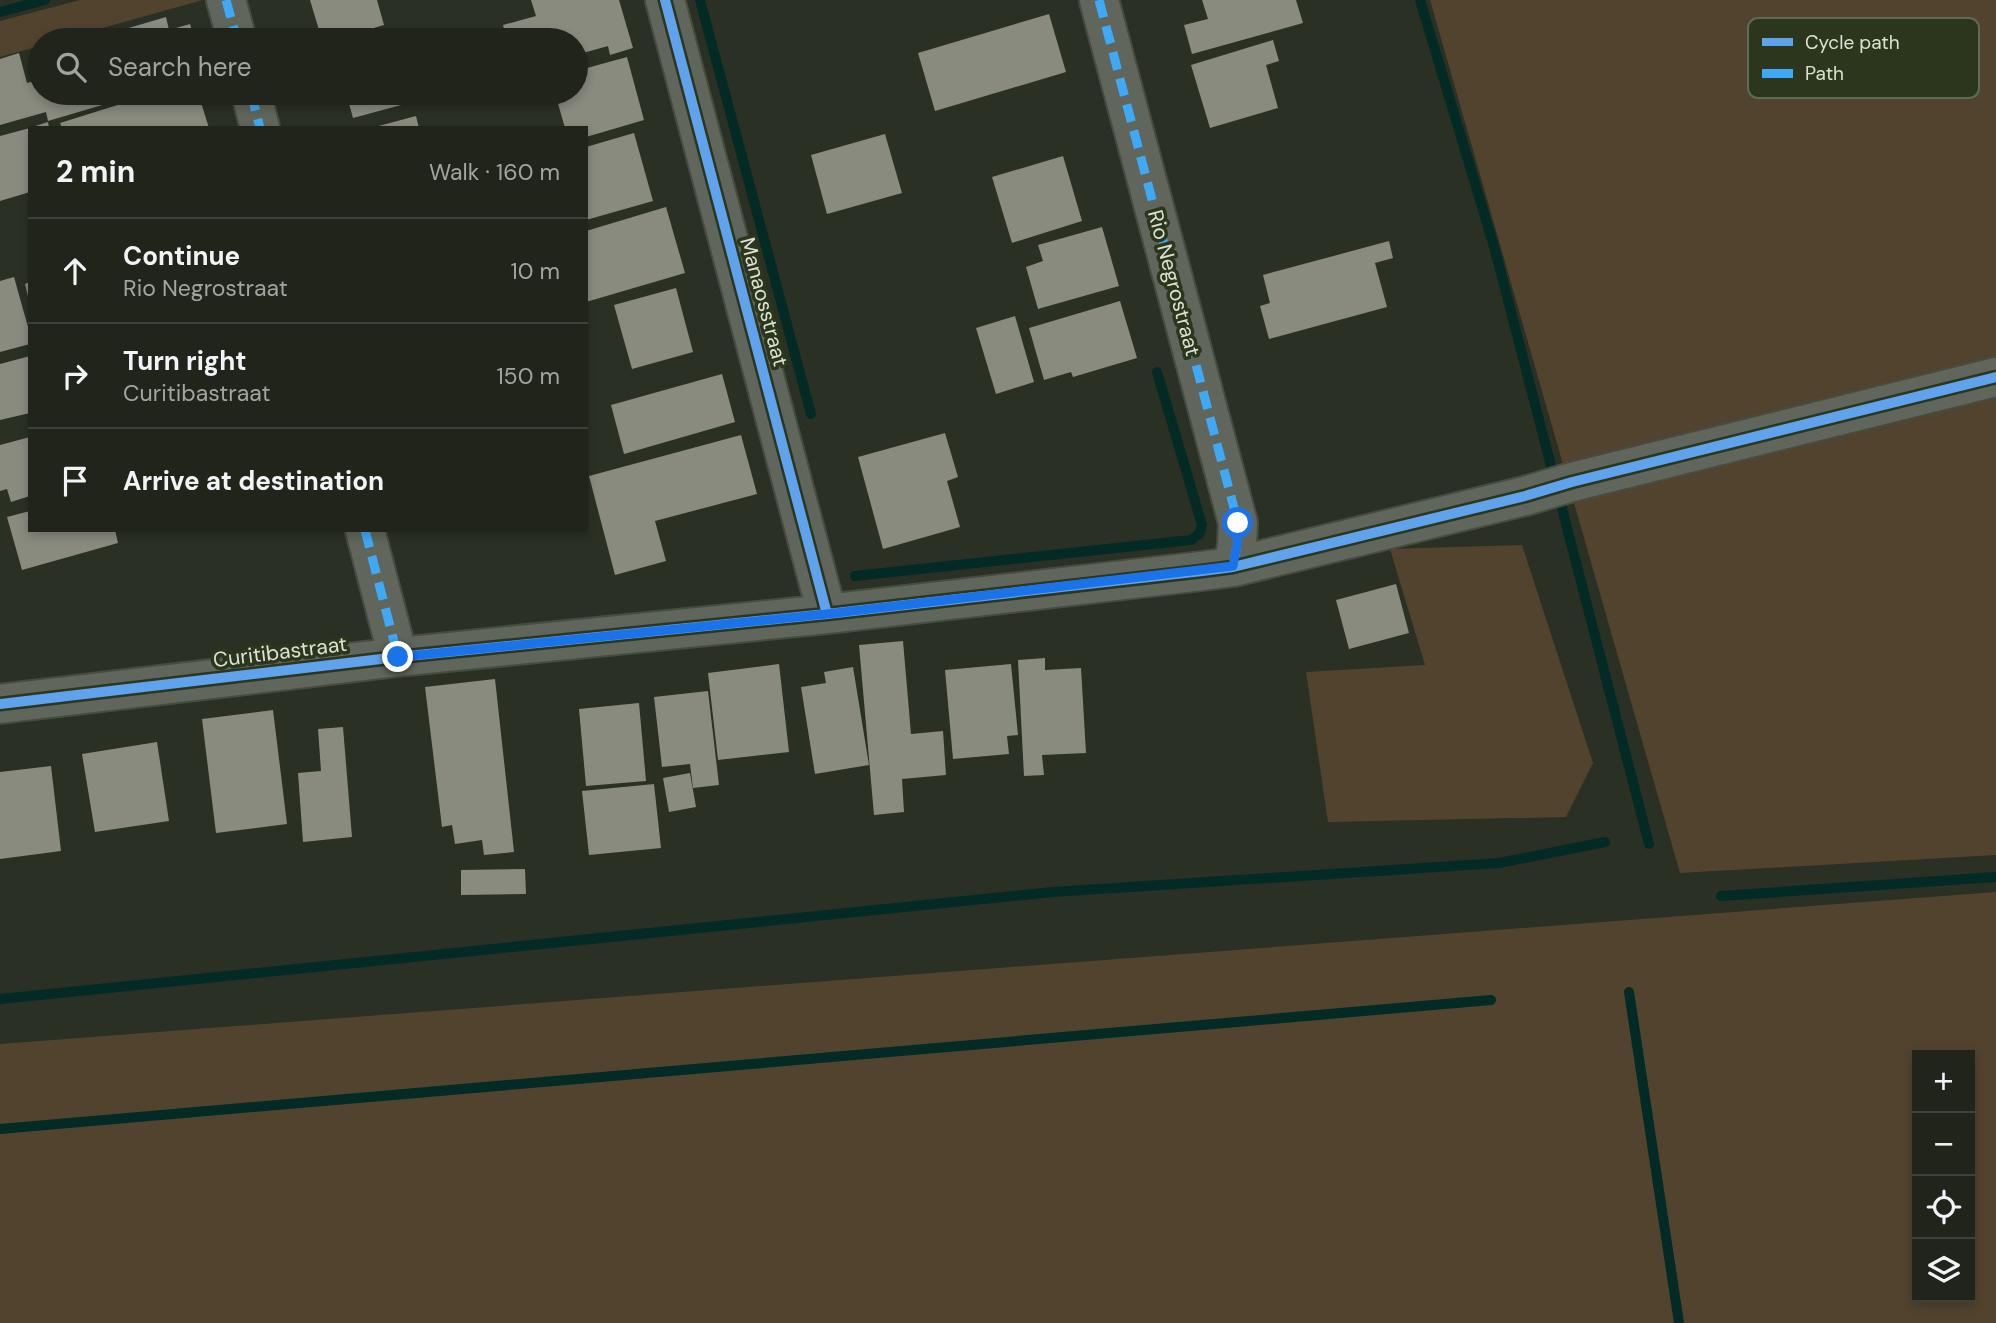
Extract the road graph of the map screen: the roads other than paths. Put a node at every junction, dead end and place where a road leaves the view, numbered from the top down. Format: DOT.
graph roads {
  1 [pos="226,0"];
  2 [pos="665,0"];
  3 [pos="1099,0"];
  4 [pos="234,28"];
  5 [pos="254,105"];
  6 [pos="259,126"];
  7 [pos="1996,377"];
  8 [pos="366,532"];
  9 [pos="1233,566"];
  10 [pos="827,614"];
  11 [pos="398,657"];
  12 [pos="0,705"];
  1 -- 4 [label="street"];
  2 -- 10 [label="street, Manaosstraat"];
  3 -- 9 [label="street, Rio Negrostraat"];
  5 -- 6 [label="street"];
  7 -- 9 [label="street, Curitibastraat"];
  8 -- 11 [label="street"];
  9 -- 10 [label="street, Curitibastraat"];
  10 -- 11 [label="street, Curitibastraat"];
  11 -- 12 [label="street, Curitibastraat"];
}
